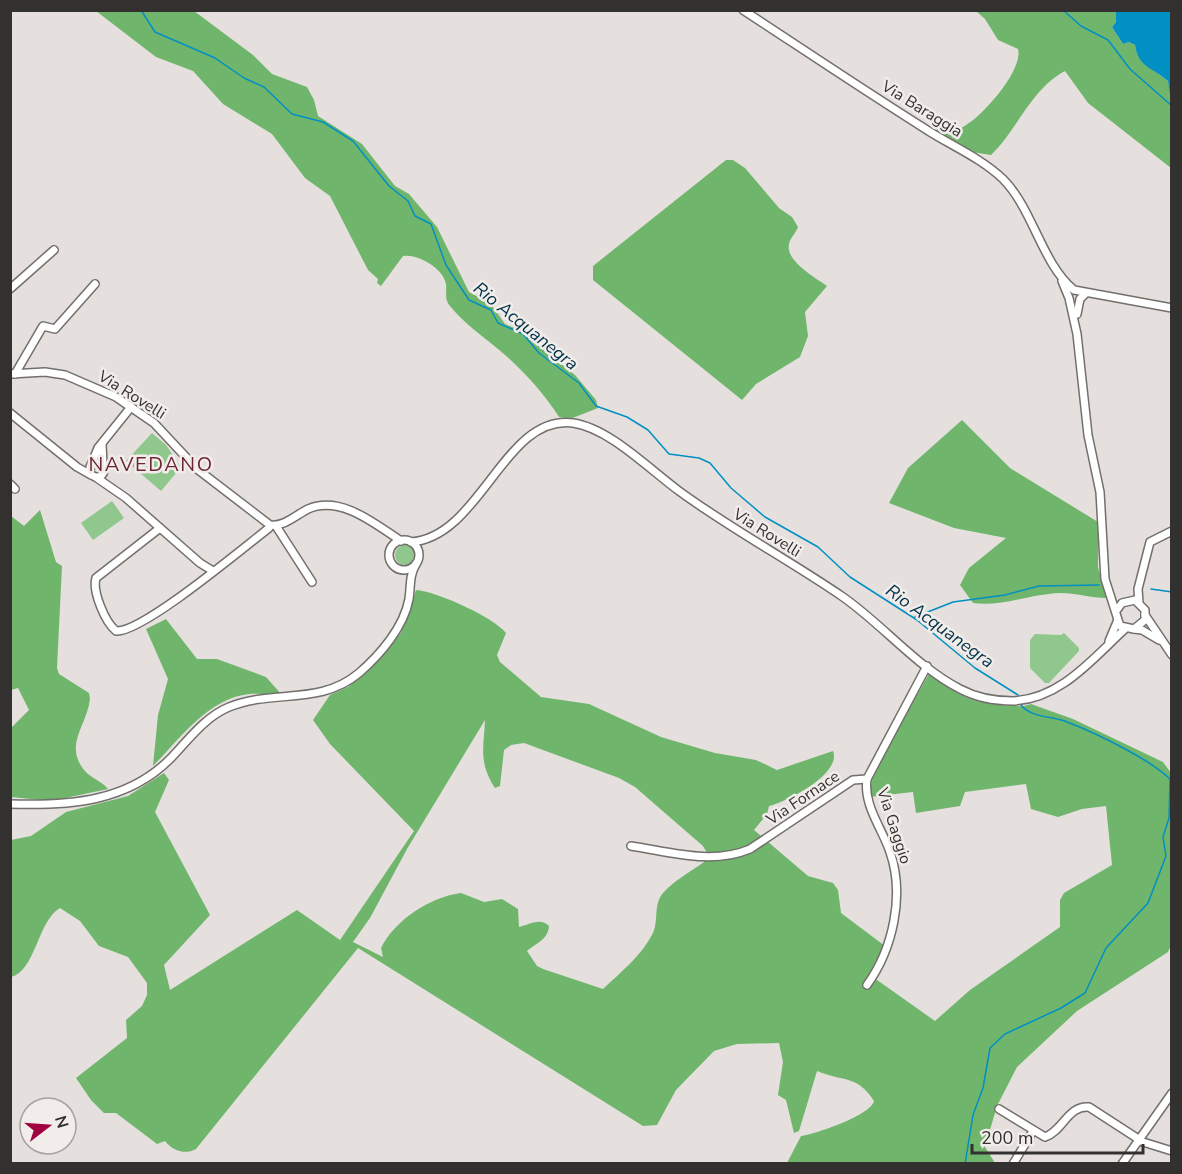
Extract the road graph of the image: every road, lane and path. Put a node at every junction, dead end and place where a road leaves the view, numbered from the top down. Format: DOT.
graph roads {
  1 [pos="743,10"];
  2 [pos="54,250"];
  3 [pos="1054,263"];
  4 [pos="95,284"];
  5 [pos="10,289"];
  6 [pos="1086,293"];
  7 [pos="1070,298"];
  8 [pos="1172,308"];
  9 [pos="1077,334"];
  10 [pos="13,374"];
  11 [pos="131,407"];
  12 [pos="10,413"];
  13 [pos="103,441"];
  14 [pos="90,466"];
  15 [pos="103,469"];
  16 [pos="94,476"];
  17 [pos="108,483"];
  18 [pos="273,525"];
  19 [pos="160,528"];
  20 [pos="383,529"];
  21 [pos="1172,531"];
  22 [pos="431,538"];
  23 [pos="401,541"];
  24 [pos="411,542"];
  25 [pos="391,550"];
  26 [pos="419,556"];
  27 [pos="416,564"];
  28 [pos="397,568"];
  29 [pos="213,571"];
  30 [pos="312,582"];
  31 [pos="1138,590"];
  32 [pos="410,591"];
  33 [pos="1110,591"];
  34 [pos="1128,600"];
  35 [pos="1139,603"];
  36 [pos="1116,611"];
  37 [pos="1146,615"];
  38 [pos="1117,622"];
  39 [pos="1125,628"];
  40 [pos="1134,629"];
  41 [pos="1163,643"];
  42 [pos="1106,646"];
  43 [pos="1172,655"];
  44 [pos="927,666"];
  45 [pos="867,778"];
  46 [pos="10,804"];
  47 [pos="631,846"];
  48 [pos="867,985"];
  49 [pos="1172,1093"];
  50 [pos="999,1109"];
  51 [pos="1033,1131"];
  52 [pos="1140,1140"];
  53 [pos="1172,1151"];
  54 [pos="1012,1164"];
  55 [pos="1122,1164"];
  1 -- 3 [label="street, Via Baraggia"];
  2 -- 5 [label="street"];
  3 -- 6 [label="street, Via Baraggia"];
  3 -- 7 [label="street, Via Baraggia"];
  4 -- 10 [label="street"];
  6 -- 7 [label="street"];
  6 -- 8 [label="street, Via Baraggia"];
  6 -- 9 [label="street"];
  7 -- 9 [label="street, Via Baraggia"];
  9 -- 33 [label="street, Via Baraggia"];
  10 -- 11 [label="street, Via Rovelli"];
  11 -- 13 [label="street"];
  11 -- 18 [label="street, Via Rovelli"];
  12 -- 16 [label="street"];
  13 -- 14 [label="street"];
  13 -- 15 [label="street"];
  14 -- 15 [label="street"];
  14 -- 16 [label="street"];
  15 -- 16 [label="street"];
  15 -- 17 [label="street"];
  16 -- 17 [label="street"];
  17 -- 19 [label="street"];
  18 -- 20 [label="street"];
  18 -- 29 [label="street"];
  18 -- 30 [label="street, Via Rovelli"];
  19 -- 29 [label="street"];
  19 -- 29 [label="street"];
  20 -- 23 [label="street"];
  20 -- 25 [label="street"];
  21 -- 31 [label="street"];
  22 -- 24 [label="street, Via Rovelli"];
  22 -- 26 [label="street, Via Rovelli"];
  22 -- 44 [label="street, Via Rovelli"];
  23 -- 24 [label="street"];
  23 -- 25 [label="street"];
  24 -- 26 [label="street"];
  25 -- 28 [label="street"];
  26 -- 27 [label="street"];
  27 -- 28 [label="street"];
  27 -- 32 [label="street"];
  28 -- 32 [label="street"];
  31 -- 34 [label="street"];
  31 -- 35 [label="street"];
  32 -- 46 [label="street"];
  33 -- 34 [label="street"];
  33 -- 36 [label="street, Via Baraggia"];
  34 -- 35 [label="street"];
  34 -- 36 [label="street"];
  35 -- 37 [label="street"];
  36 -- 38 [label="street"];
  37 -- 40 [label="street"];
  37 -- 41 [label="street"];
  38 -- 39 [label="street"];
  38 -- 42 [label="street, Via Rovelli"];
  39 -- 40 [label="street"];
  39 -- 42 [label="street, Via Rovelli"];
  40 -- 41 [label="street"];
  41 -- 43 [label="street"];
  42 -- 44 [label="street, Via Rovelli"];
  44 -- 45 [label="street, Via Fornace"];
  45 -- 47 [label="street, Via Fornace"];
  45 -- 48 [label="street, Via Gaggio"];
  49 -- 52 [label="street"];
  50 -- 51 [label="street"];
  51 -- 52 [label="street"];
  51 -- 54 [label="street"];
  52 -- 53 [label="street"];
  52 -- 55 [label="street"];
}
